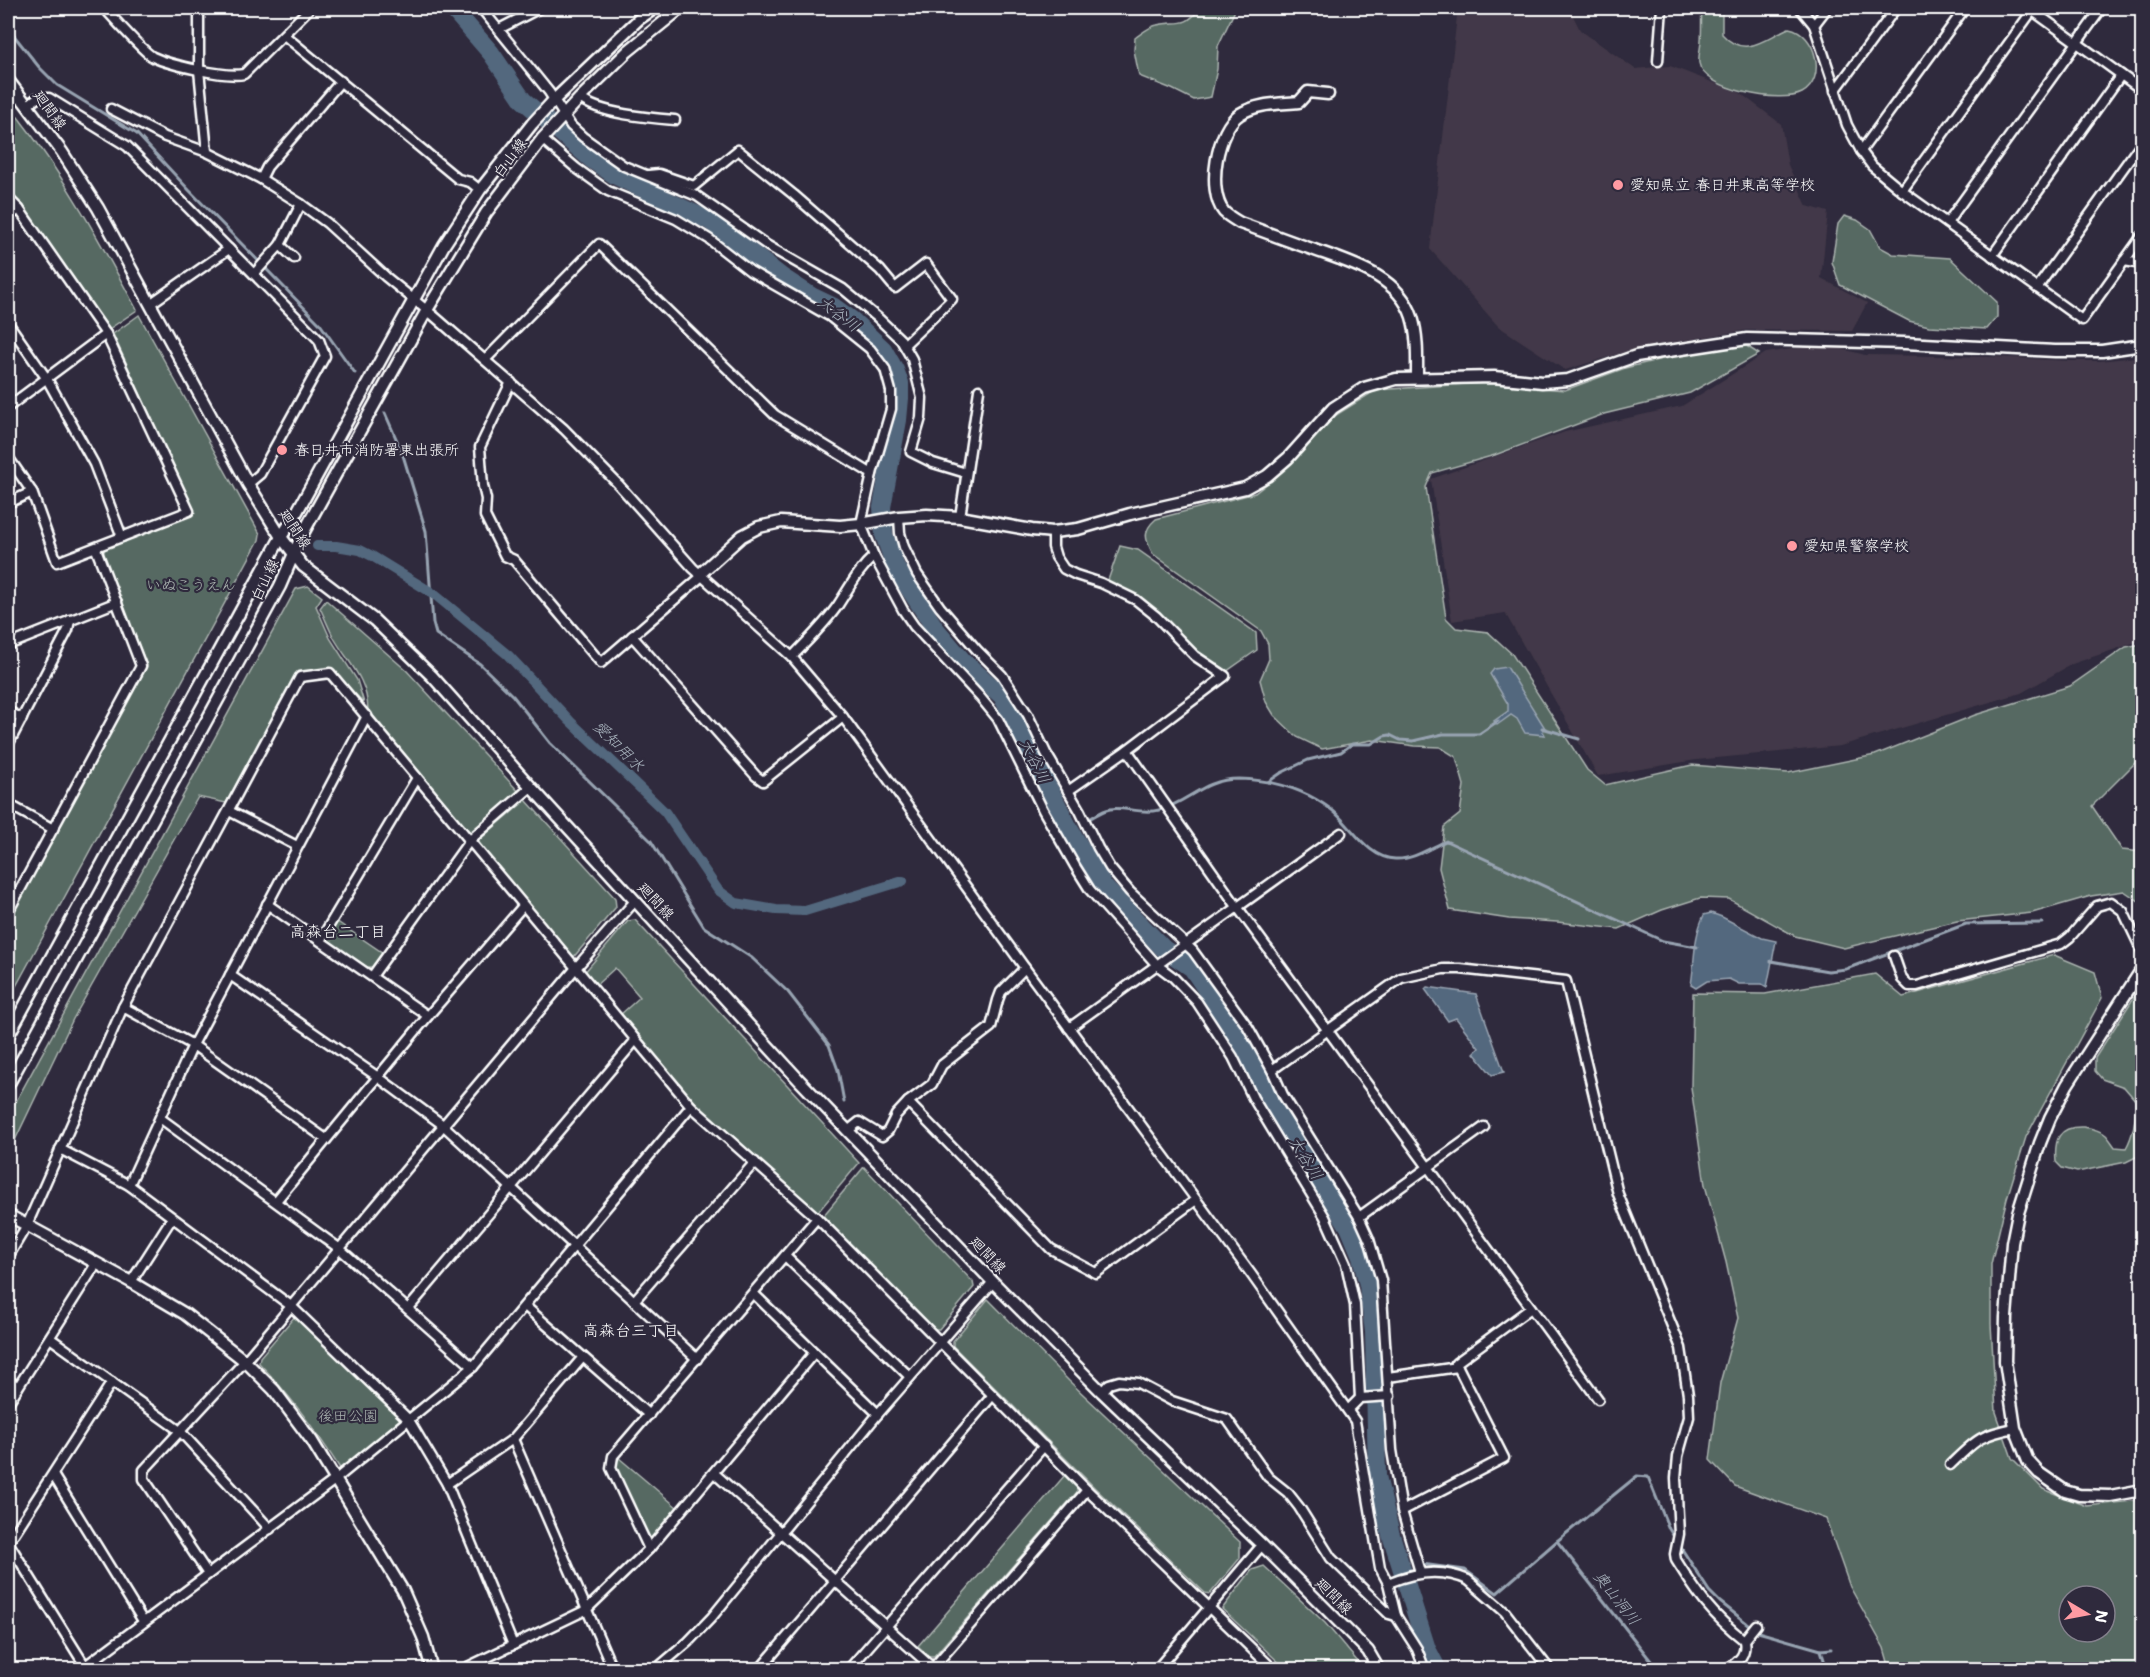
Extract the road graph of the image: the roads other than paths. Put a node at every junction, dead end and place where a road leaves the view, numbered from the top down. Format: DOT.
graph roads {
  1 [pos="104,8"];
  2 [pos="199,8"];
  3 [pos="310,8"];
  4 [pos="481,8"];
  5 [pos="540,8"];
  6 [pos="655,8"];
  7 [pos="681,8"];
  8 [pos="1662,8"];
  9 [pos="1800,8"];
  10 [pos="1827,8"];
  11 [pos="1896,8"];
  12 [pos="1965,8"];
  13 [pos="2102,8"];
  14 [pos="2030,9"];
  15 [pos="1814,25"];
  16 [pos="499,28"];
  17 [pos="284,35"];
  18 [pos="2077,43"];
  19 [pos="1658,61"];
  20 [pos="200,70"];
  21 [pos="2121,75"];
  22 [pos="8,80"];
  23 [pos="341,81"];
  24 [pos="1835,90"];
  25 [pos="2142,90"];
  26 [pos="1328,94"];
  27 [pos="21,96"];
  28 [pos="580,98"];
  29 [pos="553,102"];
  30 [pos="8,105"];
  31 [pos="28,105"];
  32 [pos="111,109"];
  33 [pos="563,117"];
  34 [pos="675,120"];
  35 [pos="544,138"];
  36 [pos="2142,142"];
  37 [pos="1860,151"];
  38 [pos="207,152"];
  39 [pos="645,175"];
  40 [pos="261,179"];
  41 [pos="480,190"];
  42 [pos="1902,191"];
  43 [pos="8,198"];
  44 [pos="301,204"];
  45 [pos="19,208"];
  46 [pos="8,217"];
  47 [pos="1947,223"];
  48 [pos="2142,236"];
  49 [pos="280,245"];
  50 [pos="229,249"];
  51 [pos="1992,256"];
  52 [pos="294,258"];
  53 [pos="2124,261"];
  54 [pos="2142,264"];
  55 [pos="260,268"];
  56 [pos="2037,288"];
  57 [pos="413,300"];
  58 [pos="150,304"];
  59 [pos="428,310"];
  60 [pos="8,323"];
  61 [pos="106,334"];
  62 [pos="904,345"];
  63 [pos="2142,345"];
  64 [pos="485,360"];
  65 [pos="1417,377"];
  66 [pos="47,379"];
  67 [pos="510,382"];
  68 [pos="979,390"];
  69 [pos="8,406"];
  70 [pos="8,457"];
  71 [pos="966,473"];
  72 [pos="872,474"];
  73 [pos="248,484"];
  74 [pos="32,492"];
  75 [pos="8,503"];
  76 [pos="896,517"];
  77 [pos="960,517"];
  78 [pos="861,525"];
  79 [pos="1053,532"];
  80 [pos="122,537"];
  81 [pos="281,537"];
  82 [pos="96,549"];
  83 [pos="293,555"];
  84 [pos="874,556"];
  85 [pos="701,575"];
  86 [pos="117,602"];
  87 [pos="70,620"];
  88 [pos="632,636"];
  89 [pos="8,645"];
  90 [pos="792,657"];
  91 [pos="8,711"];
  92 [pos="367,717"];
  93 [pos="843,717"];
  94 [pos="22,719"];
  95 [pos="8,746"];
  96 [pos="1127,750"];
  97 [pos="417,778"];
  98 [pos="531,788"];
  99 [pos="1068,791"];
  100 [pos="8,804"];
  101 [pos="229,811"];
  102 [pos="53,829"];
  103 [pos="1341,833"];
  104 [pos="470,840"];
  105 [pos="297,846"];
  106 [pos="635,901"];
  107 [pos="267,904"];
  108 [pos="523,906"];
  109 [pos="1238,908"];
  110 [pos="8,912"];
  111 [pos="321,939"];
  112 [pos="1187,945"];
  113 [pos="2142,951"];
  114 [pos="1894,956"];
  115 [pos="1159,964"];
  116 [pos="1025,968"];
  117 [pos="575,969"];
  118 [pos="2142,969"];
  119 [pos="230,975"];
  120 [pos="373,975"];
  121 [pos="123,1007"];
  122 [pos="429,1016"];
  123 [pos="1069,1028"];
  124 [pos="1329,1031"];
  125 [pos="8,1036"];
  126 [pos="635,1041"];
  127 [pos="193,1045"];
  128 [pos="1272,1070"];
  129 [pos="378,1077"];
  130 [pos="8,1085"];
  131 [pos="908,1102"];
  132 [pos="691,1106"];
  133 [pos="160,1118"];
  134 [pos="443,1125"];
  135 [pos="1484,1127"];
  136 [pos="849,1130"];
  137 [pos="326,1139"];
  138 [pos="60,1149"];
  139 [pos="755,1162"];
  140 [pos="1428,1167"];
  141 [pos="129,1185"];
  142 [pos="511,1188"];
  143 [pos="1196,1200"];
  144 [pos="276,1201"];
  145 [pos="8,1215"];
  146 [pos="1359,1217"];
  147 [pos="172,1218"];
  148 [pos="817,1218"];
  149 [pos="27,1226"];
  150 [pos="573,1245"];
  151 [pos="340,1249"];
  152 [pos="785,1256"];
  153 [pos="8,1257"];
  154 [pos="96,1264"];
  155 [pos="131,1282"];
  156 [pos="993,1282"];
  157 [pos="753,1293"];
  158 [pos="634,1301"];
  159 [pos="291,1306"];
  160 [pos="525,1306"];
  161 [pos="1531,1308"];
  162 [pos="408,1309"];
  163 [pos="50,1338"];
  164 [pos="940,1342"];
  165 [pos="814,1353"];
  166 [pos="583,1358"];
  167 [pos="697,1359"];
  168 [pos="245,1361"];
  169 [pos="473,1367"];
  170 [pos="1458,1367"];
  171 [pos="910,1377"];
  172 [pos="1388,1377"];
  173 [pos="8,1380"];
  174 [pos="112,1382"];
  175 [pos="18,1387"];
  176 [pos="1102,1392"];
  177 [pos="993,1395"];
  178 [pos="1390,1396"];
  179 [pos="1360,1398"];
  180 [pos="1598,1399"];
  181 [pos="8,1404"];
  182 [pos="1348,1410"];
  183 [pos="878,1414"];
  184 [pos="649,1415"];
  185 [pos="409,1420"];
  186 [pos="2015,1428"];
  187 [pos="180,1431"];
  188 [pos="513,1439"];
  189 [pos="1044,1446"];
  190 [pos="1950,1465"];
  191 [pos="714,1473"];
  192 [pos="53,1475"];
  193 [pos="336,1479"];
  194 [pos="447,1484"];
  195 [pos="1087,1490"];
  196 [pos="2142,1490"];
  197 [pos="1402,1511"];
  198 [pos="270,1529"];
  199 [pos="781,1532"];
  200 [pos="8,1542"];
  201 [pos="1262,1545"];
  202 [pos="649,1549"];
  203 [pos="1420,1572"];
  204 [pos="208,1574"];
  205 [pos="834,1581"];
  206 [pos="1392,1581"];
  207 [pos="1210,1608"];
  208 [pos="586,1610"];
  209 [pos="1396,1616"];
  210 [pos="143,1621"];
  211 [pos="885,1626"];
  212 [pos="1753,1629"];
  213 [pos="1744,1640"];
  214 [pos="513,1645"];
  215 [pos="84,1668"];
  216 [pos="933,1669"];
  217 [pos="432,1670"];
  218 [pos="461,1670"];
  219 [pos="613,1670"];
  220 [pos="655,1670"];
  221 [pos="759,1670"];
  222 [pos="848,1670"];
  223 [pos="1156,1670"];
  224 [pos="1274,1670"];
  225 [pos="1379,1670"];
  226 [pos="1425,1670"];
  227 [pos="1550,1670"];
  228 [pos="1726,1670"];
  1 -- 20 [label="street"];
  2 -- 20 [label="street"];
  3 -- 17 [label="street"];
  4 -- 16 [label="street"];
  5 -- 16 [label="street"];
  6 -- 29 [label="street, 白山線"];
  7 -- 28 [label="street, 白山線"];
  8 -- 19 [label="street"];
  9 -- 15 [label="street"];
  10 -- 15 [label="street"];
  11 -- 24 [label="street"];
  12 -- 37 [label="street"];
  13 -- 18 [label="street"];
  14 -- 18 [label="street"];
  14 -- 42 [label="street"];
  15 -- 24 [label="street"];
  16 -- 29 [label="street"];
  17 -- 20 [label="street"];
  17 -- 23 [label="street"];
  18 -- 21 [label="street"];
  18 -- 47 [label="street"];
  20 -- 38 [label="street"];
  21 -- 25 [label="street"];
  21 -- 51 [label="street"];
  22 -- 27 [label="street, 廻間線"];
  23 -- 40 [label="street"];
  23 -- 41 [label="street"];
  24 -- 37 [label="street"];
  26 -- 65 [label="street"];
  27 -- 30 [label="street"];
  27 -- 31 [label="street, 廻間線"];
  28 -- 33 [label="street, 白山線"];
  28 -- 34 [label="street"];
  29 -- 33 [label="street"];
  29 -- 41 [label="street, 白山線"];
  31 -- 50 [label="street"];
  31 -- 58 [label="street, 廻間線"];
  32 -- 38 [label="street"];
  33 -- 35 [label="street, 白山線"];
  33 -- 39 [label="street"];
  35 -- 59 [label="street, 白山線"];
  35 -- 72 [label="street"];
  36 -- 56 [label="street"];
  37 -- 42 [label="street"];
  38 -- 40 [label="street"];
  39 -- 62 [label="street"];
  39 -- 62 [label="street"];
  40 -- 44 [label="street"];
  41 -- 57 [label="street, 白山線"];
  42 -- 47 [label="street"];
  43 -- 45 [label="street"];
  44 -- 49 [label="street"];
  44 -- 57 [label="street"];
  45 -- 46 [label="street"];
  45 -- 61 [label="street"];
  47 -- 51 [label="street"];
  48 -- 53 [label="street"];
  49 -- 52 [label="street"];
  49 -- 55 [label="street"];
  50 -- 55 [label="street"];
  50 -- 58 [label="street"];
  51 -- 56 [label="street"];
  53 -- 54 [label="street"];
  53 -- 56 [label="street"];
  55 -- 73 [label="street"];
  57 -- 59 [label="street"];
  57 -- 81 [label="street, 白山線"];
  58 -- 73 [label="street, 廻間線"];
  59 -- 64 [label="street"];
  59 -- 83 [label="street, 白山線"];
  60 -- 66 [label="street"];
  61 -- 66 [label="street"];
  61 -- 80 [label="street"];
  62 -- 71 [label="street"];
  63 -- 65 [label="street"];
  64 -- 67 [label="street"];
  64 -- 72 [label="street"];
  65 -- 79 [label="street"];
  66 -- 69 [label="street"];
  66 -- 80 [label="street"];
  67 -- 85 [label="street"];
  67 -- 88 [label="street"];
  68 -- 71 [label="street"];
  70 -- 74 [label="street"];
  71 -- 77 [label="street"];
  72 -- 78 [label="street"];
  73 -- 81 [label="street, 廻間線"];
  74 -- 75 [label="street"];
  74 -- 82 [label="street"];
  76 -- 77 [label="street"];
  76 -- 78 [label="street"];
  76 -- 99 [label="street"];
  77 -- 79 [label="street"];
  78 -- 84 [label="street"];
  78 -- 85 [label="street"];
  79 -- 96 [label="street"];
  80 -- 82 [label="street"];
  81 -- 83 [label="street, 廻間線"];
  81 -- 125 [label="street, 白山線"];
  82 -- 86 [label="street"];
  83 -- 98 [label="street, 廻間線"];
  83 -- 130 [label="street, 白山線"];
  84 -- 90 [label="street"];
  84 -- 115 [label="street"];
  85 -- 88 [label="street"];
  85 -- 90 [label="street"];
  86 -- 87 [label="street"];
  86 -- 102 [label="street"];
  87 -- 89 [label="street"];
  87 -- 94 [label="street"];
  88 -- 93 [label="street"];
  90 -- 93 [label="street"];
  91 -- 94 [label="street"];
  92 -- 97 [label="street"];
  92 -- 101 [label="street"];
  92 -- 105 [label="street"];
  93 -- 116 [label="street"];
  94 -- 95 [label="street"];
  96 -- 99 [label="street"];
  96 -- 109 [label="street"];
  97 -- 104 [label="street"];
  97 -- 111 [label="street"];
  98 -- 104 [label="street"];
  98 -- 106 [label="street, 廻間線"];
  99 -- 112 [label="street"];
  100 -- 102 [label="street"];
  101 -- 105 [label="street"];
  101 -- 121 [label="street"];
  102 -- 110 [label="street"];
  103 -- 109 [label="street"];
  104 -- 108 [label="street"];
  104 -- 120 [label="street"];
  105 -- 107 [label="street"];
  106 -- 117 [label="street"];
  106 -- 136 [label="street, 廻間線"];
  107 -- 111 [label="street"];
  107 -- 119 [label="street"];
  108 -- 117 [label="street"];
  108 -- 122 [label="street"];
  109 -- 112 [label="street"];
  109 -- 124 [label="street"];
  111 -- 120 [label="street"];
  112 -- 115 [label="street"];
  112 -- 128 [label="street"];
  113 -- 114 [label="street"];
  115 -- 123 [label="street"];
  115 -- 179 [label="street"];
  116 -- 123 [label="street"];
  116 -- 131 [label="street"];
  117 -- 126 [label="street"];
  117 -- 134 [label="street"];
  118 -- 186 [label="street"];
  119 -- 127 [label="street"];
  119 -- 129 [label="street"];
  120 -- 122 [label="street"];
  121 -- 127 [label="street"];
  121 -- 138 [label="street"];
  122 -- 129 [label="street"];
  123 -- 143 [label="street"];
  124 -- 128 [label="street"];
  124 -- 140 [label="street"];
  124 -- 213 [label="street"];
  126 -- 132 [label="street"];
  126 -- 142 [label="street"];
  127 -- 133 [label="street"];
  127 -- 137 [label="street"];
  128 -- 146 [label="street"];
  129 -- 134 [label="street"];
  129 -- 137 [label="street"];
  131 -- 136 [label="street"];
  131 -- 143 [label="street"];
  132 -- 139 [label="street"];
  132 -- 150 [label="street"];
  133 -- 141 [label="street"];
  133 -- 144 [label="street"];
  134 -- 142 [label="street"];
  134 -- 151 [label="street"];
  135 -- 140 [label="street"];
  136 -- 156 [label="street, 廻間線"];
  137 -- 144 [label="street"];
  138 -- 141 [label="street"];
  138 -- 149 [label="street"];
  139 -- 148 [label="street"];
  139 -- 158 [label="street"];
  140 -- 146 [label="street"];
  140 -- 161 [label="street"];
  141 -- 147 [label="street"];
  142 -- 150 [label="street"];
  142 -- 162 [label="street"];
  143 -- 182 [label="street"];
  144 -- 151 [label="street"];
  145 -- 149 [label="street"];
  146 -- 172 [label="street"];
  147 -- 155 [label="street"];
  147 -- 159 [label="street"];
  148 -- 152 [label="street"];
  148 -- 164 [label="street"];
  149 -- 153 [label="street"];
  149 -- 154 [label="street"];
  150 -- 158 [label="street"];
  150 -- 160 [label="street"];
  151 -- 159 [label="street"];
  151 -- 162 [label="street"];
  152 -- 157 [label="street"];
  152 -- 171 [label="street"];
  154 -- 155 [label="street"];
  154 -- 163 [label="street"];
  155 -- 168 [label="street"];
  156 -- 164 [label="street"];
  156 -- 176 [label="street, 廻間線"];
  157 -- 165 [label="street"];
  157 -- 167 [label="street"];
  158 -- 167 [label="street"];
  159 -- 168 [label="street"];
  159 -- 185 [label="street"];
  160 -- 166 [label="street"];
  160 -- 169 [label="street"];
  161 -- 170 [label="street"];
  161 -- 180 [label="street"];
  162 -- 169 [label="street"];
  163 -- 174 [label="street"];
  163 -- 175 [label="street"];
  164 -- 171 [label="street"];
  164 -- 177 [label="street"];
  165 -- 183 [label="street"];
  165 -- 191 [label="street"];
  166 -- 184 [label="street"];
  166 -- 188 [label="street"];
  167 -- 184 [label="street"];
  168 -- 187 [label="street"];
  168 -- 193 [label="street"];
  169 -- 185 [label="street"];
  170 -- 172 [label="street"];
  170 -- 197 [label="street"];
  171 -- 183 [label="street"];
  172 -- 178 [label="street"];
  173 -- 175 [label="street"];
  174 -- 187 [label="street"];
  174 -- 192 [label="street"];
  175 -- 181 [label="street"];
  176 -- 201 [label="street, 廻間線"];
  176 -- 209 [label="street"];
  177 -- 189 [label="street"];
  177 -- 205 [label="street"];
  178 -- 179 [label="street"];
  178 -- 197 [label="street"];
  179 -- 182 [label="street"];
  182 -- 206 [label="street"];
  183 -- 199 [label="street"];
  184 -- 202 [label="street"];
  185 -- 193 [label="street"];
  185 -- 194 [label="street"];
  186 -- 190 [label="street"];
  186 -- 196 [label="street"];
  187 -- 198 [label="street"];
  187 -- 204 [label="street"];
  188 -- 194 [label="street"];
  188 -- 208 [label="street"];
  189 -- 195 [label="street"];
  189 -- 211 [label="street"];
  191 -- 199 [label="street"];
  191 -- 202 [label="street"];
  192 -- 200 [label="street"];
  192 -- 210 [label="street"];
  193 -- 198 [label="street"];
  193 -- 217 [label="street"];
  194 -- 214 [label="street"];
  195 -- 207 [label="street"];
  195 -- 216 [label="street"];
  197 -- 203 [label="street"];
  198 -- 204 [label="street"];
  199 -- 205 [label="street"];
  199 -- 220 [label="street"];
  200 -- 215 [label="street"];
  201 -- 207 [label="street"];
  201 -- 225 [label="street, 廻間線"];
  202 -- 208 [label="street"];
  203 -- 206 [label="street"];
  203 -- 227 [label="street"];
  204 -- 210 [label="street"];
  205 -- 211 [label="street"];
  205 -- 221 [label="street"];
  206 -- 209 [label="street"];
  207 -- 223 [label="street"];
  207 -- 224 [label="street"];
  208 -- 214 [label="street"];
  208 -- 219 [label="street"];
  209 -- 226 [label="street"];
  210 -- 215 [label="street"];
  211 -- 216 [label="street"];
  211 -- 222 [label="street"];
  212 -- 213 [label="street"];
  213 -- 228 [label="street"];
  214 -- 218 [label="street"];
}
